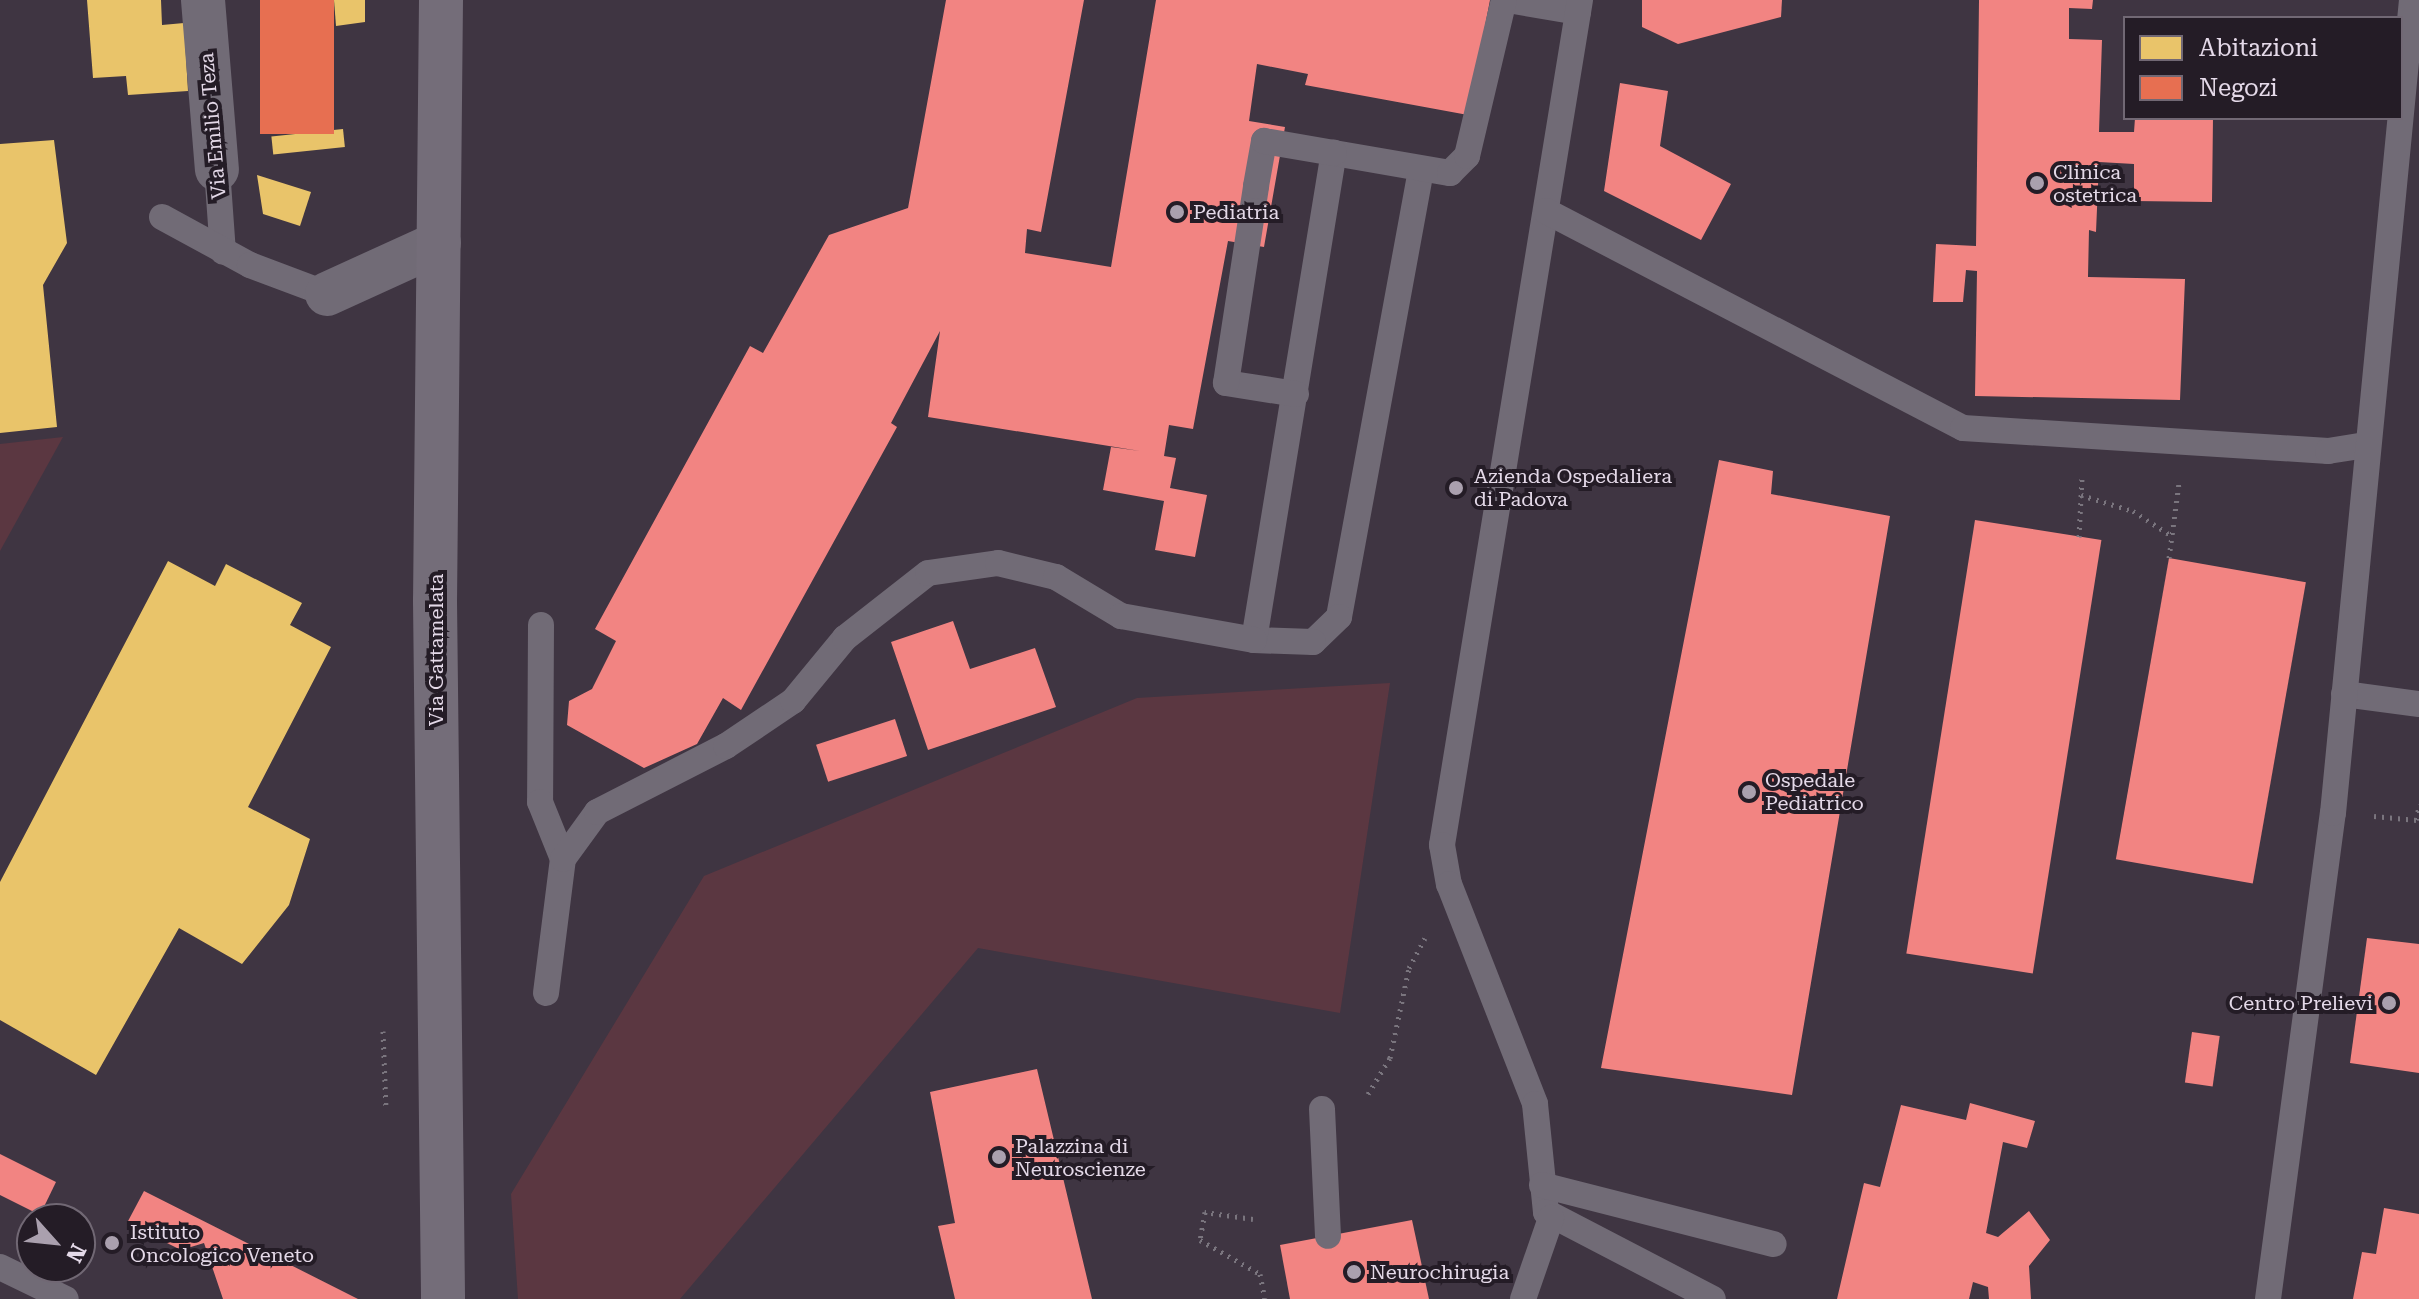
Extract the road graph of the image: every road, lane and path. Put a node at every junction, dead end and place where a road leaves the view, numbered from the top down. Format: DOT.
graph roads {
  1 [pos="203,0"];
  2 [pos="441,0"];
  3 [pos="1506,0"];
  4 [pos="2412,0"];
  5 [pos="1579,6"];
  6 [pos="2404,88"];
  7 [pos="2411,140"];
  8 [pos="1334,153"];
  9 [pos="217,169"];
  10 [pos="1421,170"];
  11 [pos="1546,211"];
  12 [pos="162,217"];
  13 [pos="439,243"];
  14 [pos="223,252"];
  15 [pos="327,294"];
  16 [pos="1296,394"];
  17 [pos="2084,437"];
  18 [pos="2185,443"];
  19 [pos="2364,445"];
  20 [pos="2081,495"];
  21 [pos="2172,536"];
  22 [pos="2079,537"];
  23 [pos="2169,558"];
  24 [pos="541,625"];
  25 [pos="1254,640"];
  26 [pos="2344,694"];
  27 [pos="2419,704"];
  28 [pos="2419,804"];
  29 [pos="2333,813"];
  30 [pos="563,859"];
  31 [pos="1439,930"];
  32 [pos="546,993"];
  33 [pos="1368,1094"];
  34 [pos="1322,1109"];
  35 [pos="1542,1185"];
  36 [pos="1551,1218"];
  37 [pos="1253,1219"];
  38 [pos="1328,1236"];
  39 [pos="1774,1244"];
  40 [pos="0,1267"];
  41 [pos="66,1299"];
  42 [pos="443,1299"];
  43 [pos="1265,1299"];
  44 [pos="1523,1299"];
  45 [pos="1713,1299"];
  46 [pos="2268,1299"];
  1 -- 9 [label="street, Via Emilio Teza"];
  2 -- 13 [label="main road, Via Gattamelata"];
  3 -- 5 [label="lane"];
  3 -- 10 [label="lane"];
  4 -- 6 [label="lane"];
  5 -- 11 [label="lane"];
  6 -- 7 [label="lane"];
  7 -- 19 [label="lane"];
  8 -- 10 [label="lane"];
  8 -- 16 [label="lane"];
  8 -- 16 [label="lane"];
  9 -- 14 [label="lane, Via Emilio Teza"];
  10 -- 25 [label="lane"];
  11 -- 17 [label="lane"];
  11 -- 35 [label="lane"];
  12 -- 14 [label="lane"];
  13 -- 15 [label="street"];
  13 -- 42 [label="main road, Via Gattamelata"];
  14 -- 15 [label="lane"];
  16 -- 25 [label="lane"];
  17 -- 18 [label="lane"];
  17 -- 20 [label="path"];
  18 -- 19 [label="lane"];
  18 -- 21 [label="path"];
  19 -- 26 [label="lane"];
  20 -- 21 [label="path"];
  20 -- 22 [label="path"];
  21 -- 23 [label="path"];
  24 -- 30 [label="lane"];
  25 -- 30 [label="lane"];
  26 -- 27 [label="lane"];
  26 -- 29 [label="lane"];
  28 -- 29 [label="path"];
  29 -- 46 [label="lane"];
  30 -- 32 [label="lane"];
  31 -- 33 [label="path"];
  34 -- 38 [label="lane"];
  35 -- 36 [label="lane"];
  35 -- 39 [label="lane"];
  36 -- 44 [label="lane"];
  36 -- 45 [label="lane"];
  37 -- 43 [label="path"];
  40 -- 41 [label="lane"];
}
